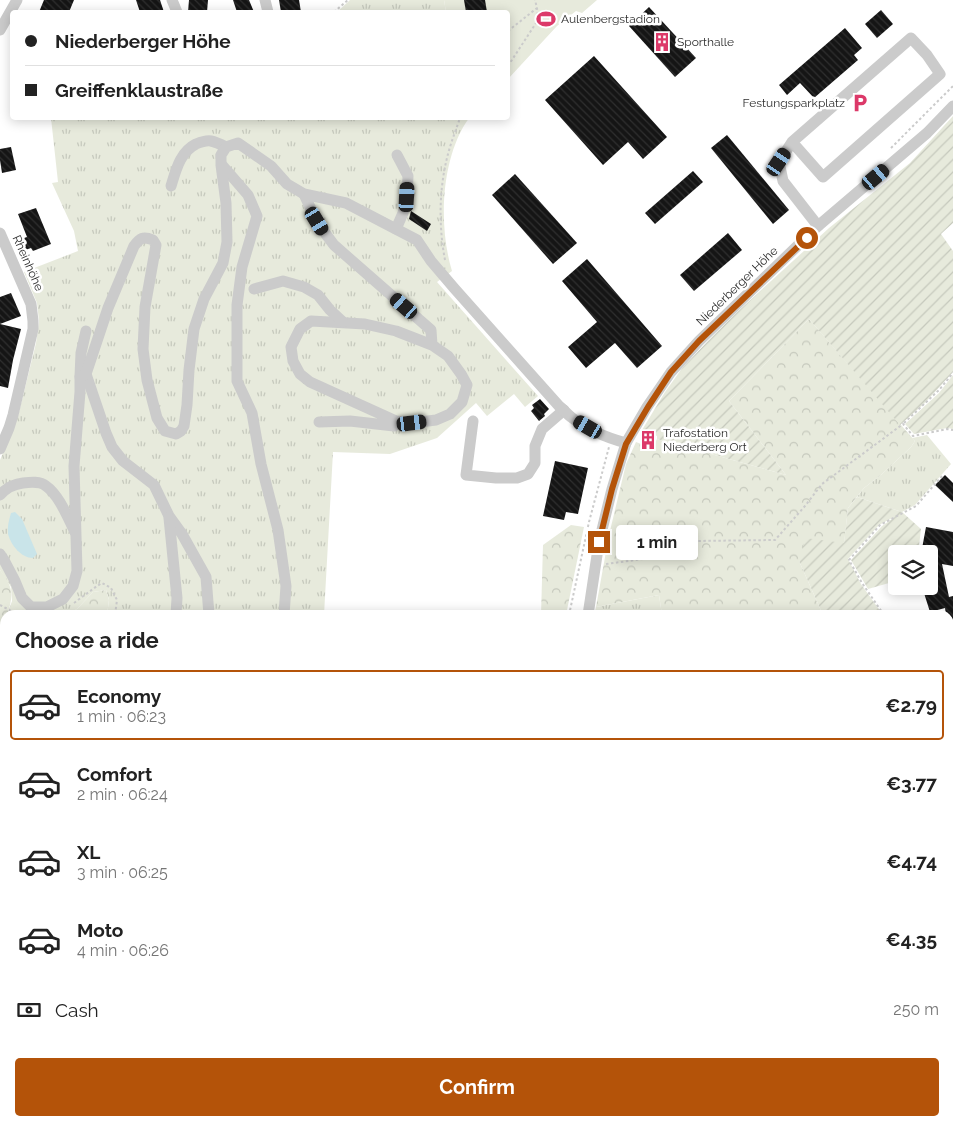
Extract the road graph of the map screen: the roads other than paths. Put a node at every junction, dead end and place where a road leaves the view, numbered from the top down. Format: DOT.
graph roads {
  1 [pos="10,12"];
  2 [pos="0,30"];
  3 [pos="953,106"];
  4 [pos="792,142"];
  5 [pos="226,146"];
  6 [pos="397,155"];
  7 [pos="221,165"];
  8 [pos="171,186"];
  9 [pos="304,194"];
  10 [pos="818,226"];
  11 [pos="396,229"];
  12 [pos="0,233"];
  13 [pos="254,289"];
  14 [pos="343,322"];
  15 [pos="86,330"];
  16 [pos="432,345"];
  17 [pos="83,376"];
  18 [pos="564,410"];
  19 [pos="396,421"];
  20 [pos="473,421"];
  21 [pos="319,422"];
  22 [pos="626,444"];
  23 [pos="0,449"];
  24 [pos="0,495"];
  25 [pos="169,516"];
  26 [pos="76,533"];
  27 [pos="0,554"];
  28 [pos="176,610"];
  29 [pos="209,610"];
  30 [pos="284,610"];
  31 [pos="589,610"];
  1 -- 2 [label="street"];
  3 -- 10 [label="street, Niederberger Höhe"];
  4 -- 4 [label="street"];
  4 -- 10 [label="street"];
  5 -- 7 [label="street"];
  5 -- 8 [label="street"];
  5 -- 9 [label="street"];
  6 -- 11 [label="street"];
  7 -- 17 [label="street"];
  7 -- 30 [label="street"];
  9 -- 11 [label="street"];
  9 -- 16 [label="street"];
  10 -- 22 [label="street, Niederberger Höhe"];
  11 -- 18 [label="street"];
  12 -- 23 [label="street, Rheinhöhe"];
  13 -- 14 [label="street"];
  14 -- 16 [label="street"];
  14 -- 19 [label="street"];
  15 -- 17 [label="street"];
  16 -- 19 [label="street"];
  17 -- 25 [label="street"];
  17 -- 26 [label="street"];
  18 -- 20 [label="street"];
  18 -- 22 [label="street"];
  19 -- 21 [label="street"];
  22 -- 31 [label="street, Niederberger Höhe"];
  24 -- 26 [label="street"];
  25 -- 28 [label="street"];
  25 -- 29 [label="street"];
  26 -- 27 [label="street"];
}
